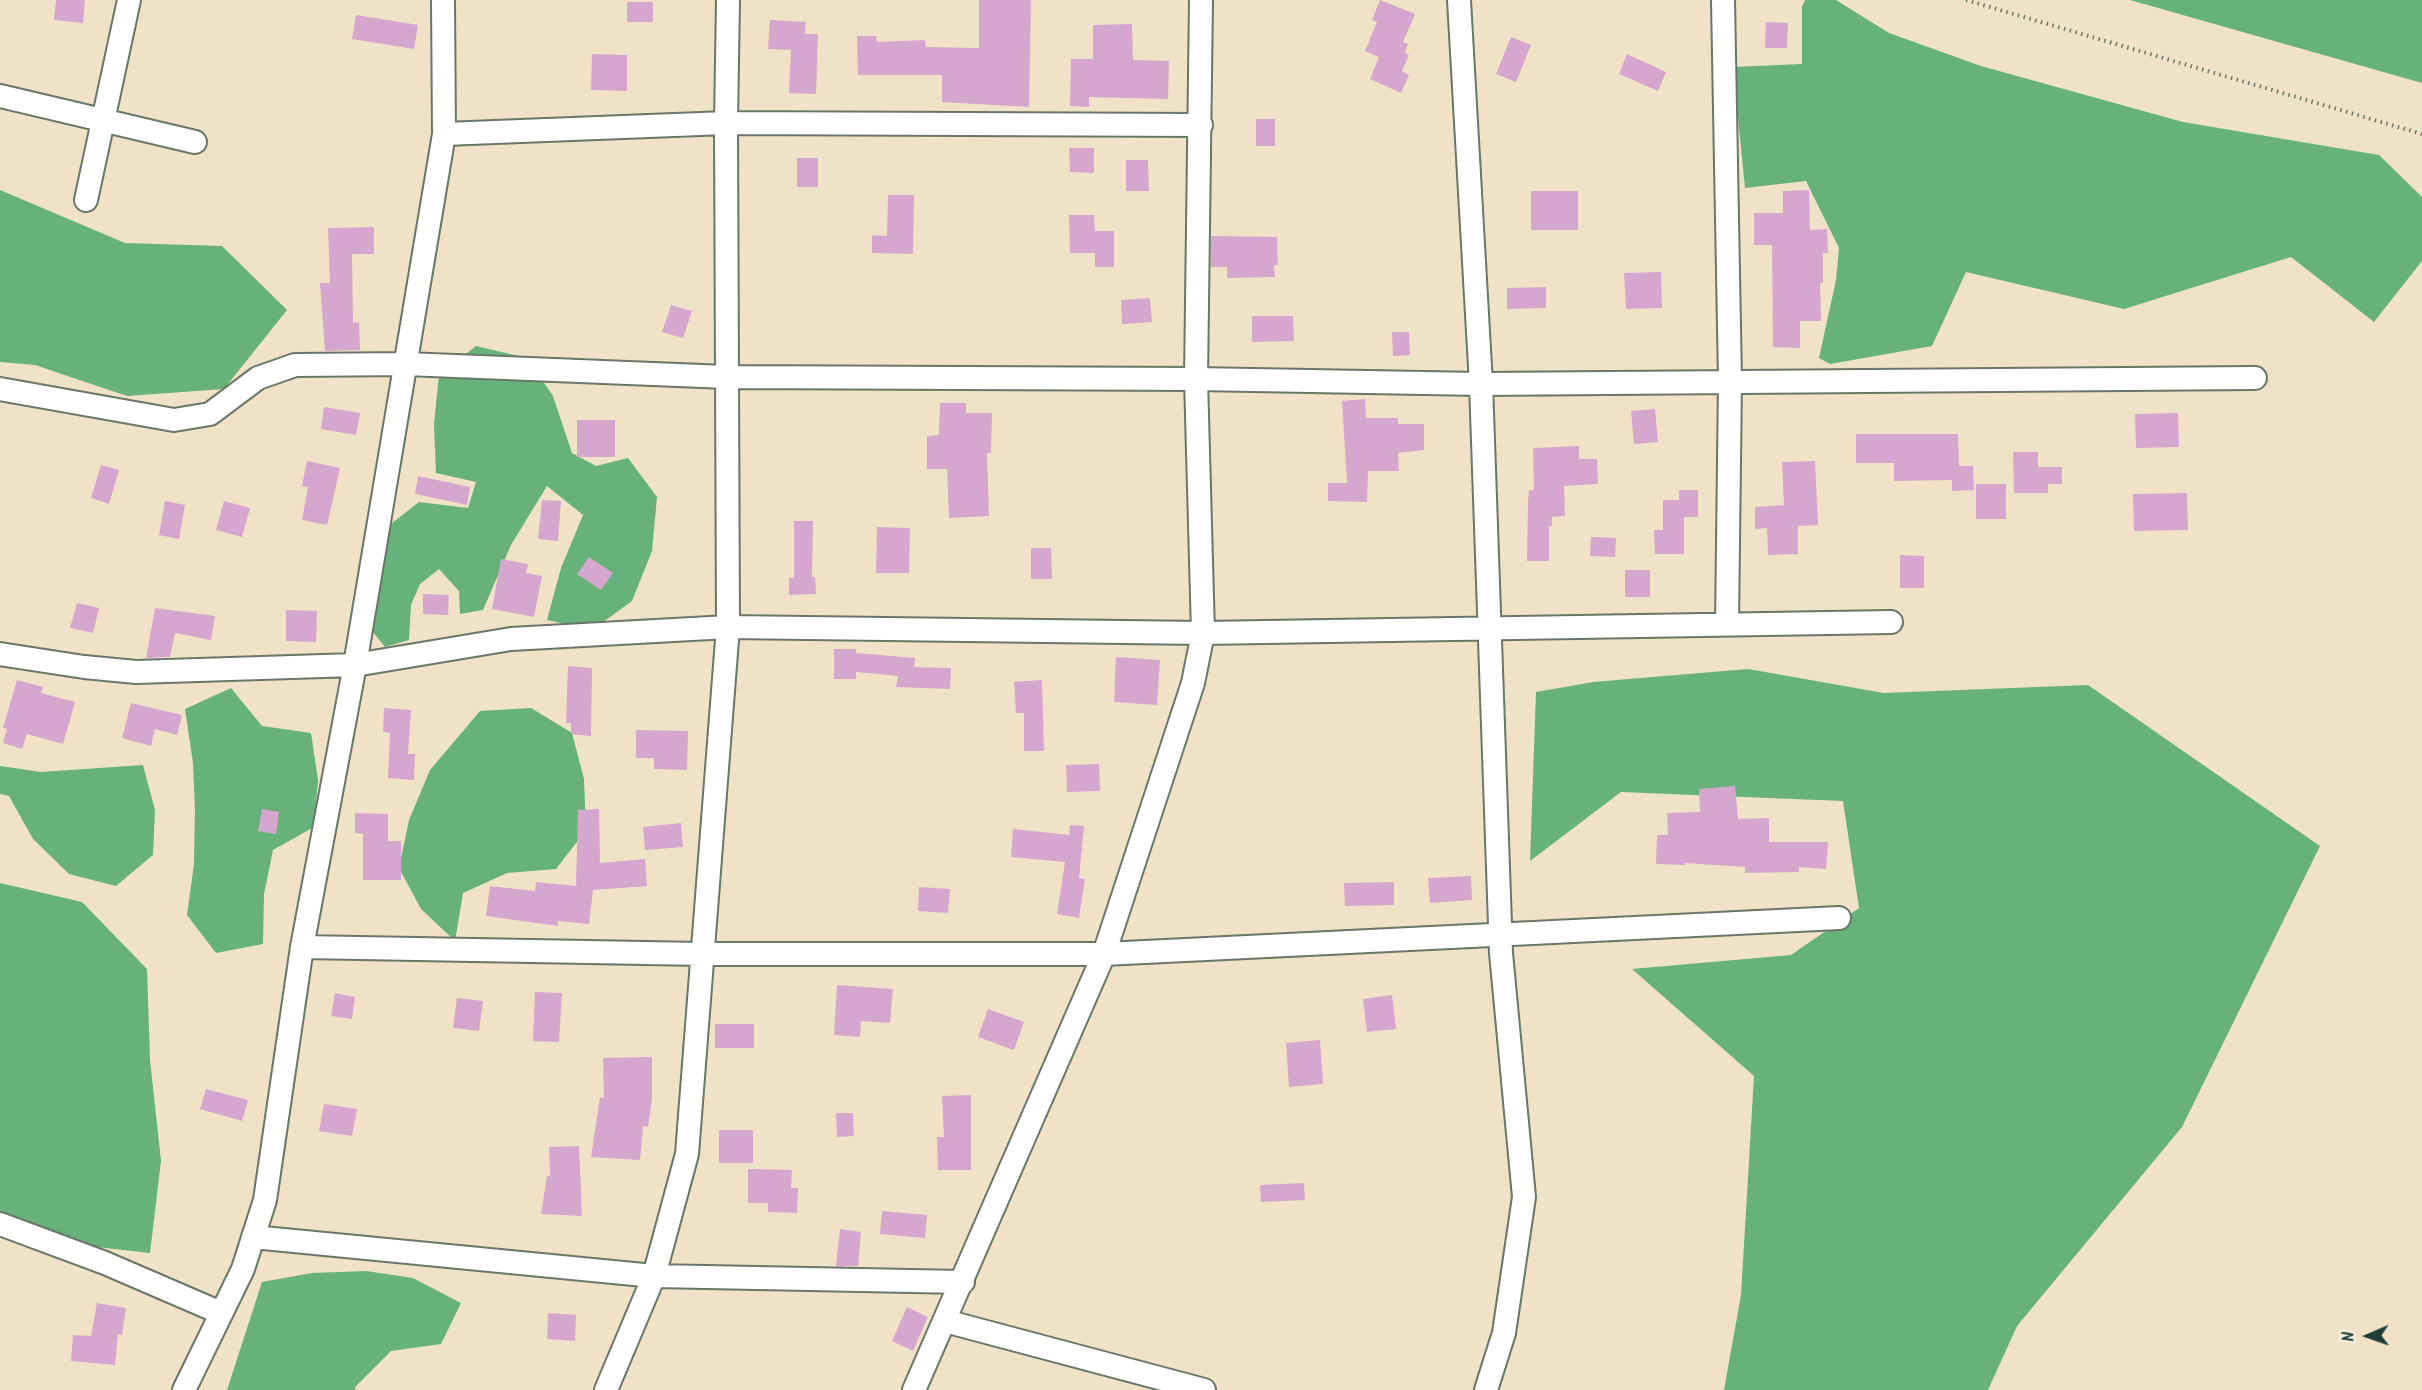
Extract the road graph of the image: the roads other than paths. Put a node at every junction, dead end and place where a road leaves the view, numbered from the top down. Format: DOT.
graph roads {
  1 [pos="129,0"];
  2 [pos="443,0"];
  3 [pos="728,0"];
  4 [pos="1201,0"];
  5 [pos="1459,0"];
  6 [pos="1722,0"];
  7 [pos="0,96"];
  8 [pos="103,120"];
  9 [pos="726,123"];
  10 [pos="1201,125"];
  11 [pos="444,134"];
  12 [pos="195,142"];
  13 [pos="86,200"];
  14 [pos="406,364"];
  15 [pos="727,377"];
  16 [pos="2255,378"];
  17 [pos="1196,379"];
  18 [pos="1730,381"];
  19 [pos="1481,384"];
  20 [pos="0,389"];
  21 [pos="1891,622"];
  22 [pos="1727,624"];
  23 [pos="728,627"];
  24 [pos="1490,627"];
  25 [pos="1203,633"];
  26 [pos="0,654"];
  27 [pos="355,665"];
  28 [pos="1839,918"];
  29 [pos="1500,935"];
  30 [pos="302,947"];
  31 [pos="702,954"];
  32 [pos="1104,954"];
  33 [pos="0,1224"];
  34 [pos="253,1236"];
  35 [pos="654,1276"];
  36 [pos="963,1282"];
  37 [pos="221,1313"];
  38 [pos="945,1321"];
  39 [pos="184,1390"];
  40 [pos="606,1390"];
  41 [pos="914,1390"];
  42 [pos="1204,1390"];
  43 [pos="1486,1390"];
  1 -- 8 [label="street"];
  2 -- 11 [label="street"];
  3 -- 9 [label="street"];
  4 -- 10 [label="street"];
  5 -- 19 [label="street"];
  6 -- 18 [label="street"];
  7 -- 8 [label="street"];
  8 -- 12 [label="street"];
  8 -- 13 [label="street"];
  9 -- 10 [label="street"];
  9 -- 11 [label="street"];
  9 -- 15 [label="street"];
  10 -- 17 [label="street"];
  11 -- 14 [label="street"];
  14 -- 15 [label="street"];
  14 -- 20 [label="street"];
  14 -- 27 [label="street"];
  15 -- 17 [label="street"];
  15 -- 23 [label="street"];
  16 -- 18 [label="street"];
  17 -- 19 [label="street"];
  17 -- 25 [label="street"];
  18 -- 19 [label="street"];
  18 -- 22 [label="street"];
  19 -- 24 [label="street"];
  21 -- 22 [label="street"];
  22 -- 24 [label="street"];
  23 -- 25 [label="street"];
  23 -- 27 [label="street"];
  23 -- 31 [label="street"];
  24 -- 25 [label="street"];
  24 -- 29 [label="street"];
  25 -- 32 [label="street"];
  26 -- 27 [label="street"];
  27 -- 30 [label="street"];
  28 -- 29 [label="street"];
  29 -- 32 [label="street"];
  29 -- 43 [label="street"];
  30 -- 31 [label="street"];
  30 -- 34 [label="street"];
  31 -- 32 [label="street"];
  31 -- 35 [label="street"];
  32 -- 36 [label="street"];
  33 -- 37 [label="street"];
  34 -- 35 [label="street"];
  34 -- 37 [label="street"];
  35 -- 36 [label="street"];
  35 -- 40 [label="street"];
  36 -- 38 [label="street"];
  37 -- 39 [label="street"];
  38 -- 41 [label="street"];
  38 -- 42 [label="street"];
}
